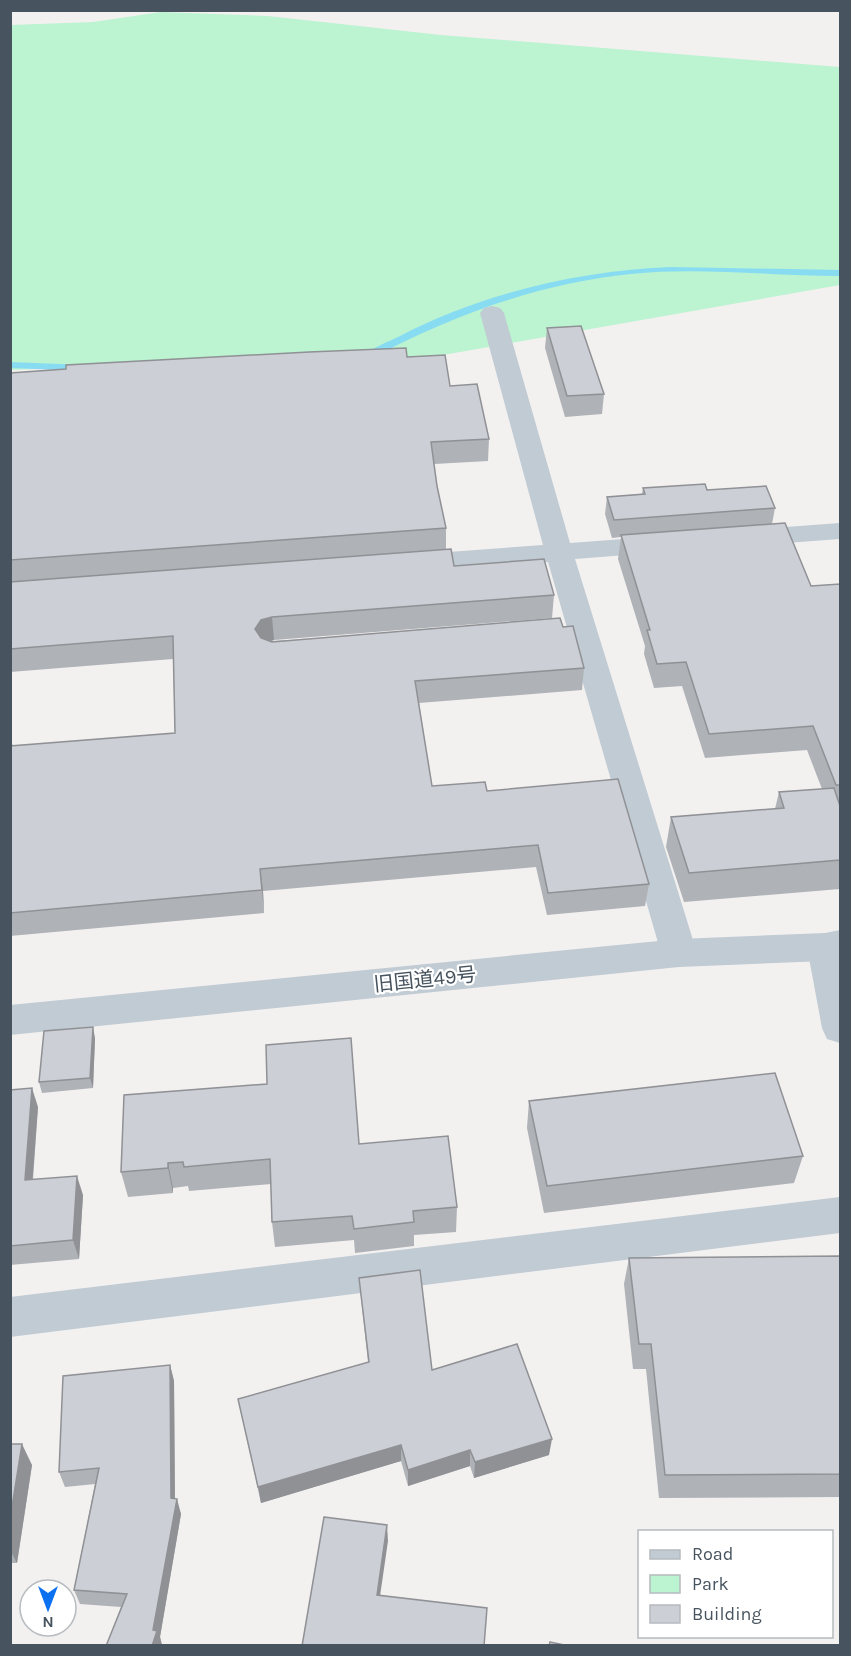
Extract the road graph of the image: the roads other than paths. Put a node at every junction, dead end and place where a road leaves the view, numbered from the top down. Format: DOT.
graph roads {
  1 [pos="492,313"];
  2 [pos="840,531"];
  3 [pos="723,540"];
  4 [pos="688,543"];
  5 [pos="560,552"];
  6 [pos="380,566"];
  7 [pos="832,946"];
  8 [pos="679,953"];
  9 [pos="10,1020"];
  10 [pos="840,1028"];
  11 [pos="840,1215"];
  12 [pos="10,1317"];
  1 -- 5 [label="street"];
  2 -- 3 [label="street"];
  4 -- 5 [label="street"];
  5 -- 6 [label="street"];
  5 -- 8 [label="street"];
  7 -- 8 [label="street, 旧国道49号"];
  7 -- 10 [label="street"];
  8 -- 9 [label="street, 旧国道49号"];
  11 -- 12 [label="street"];
}
